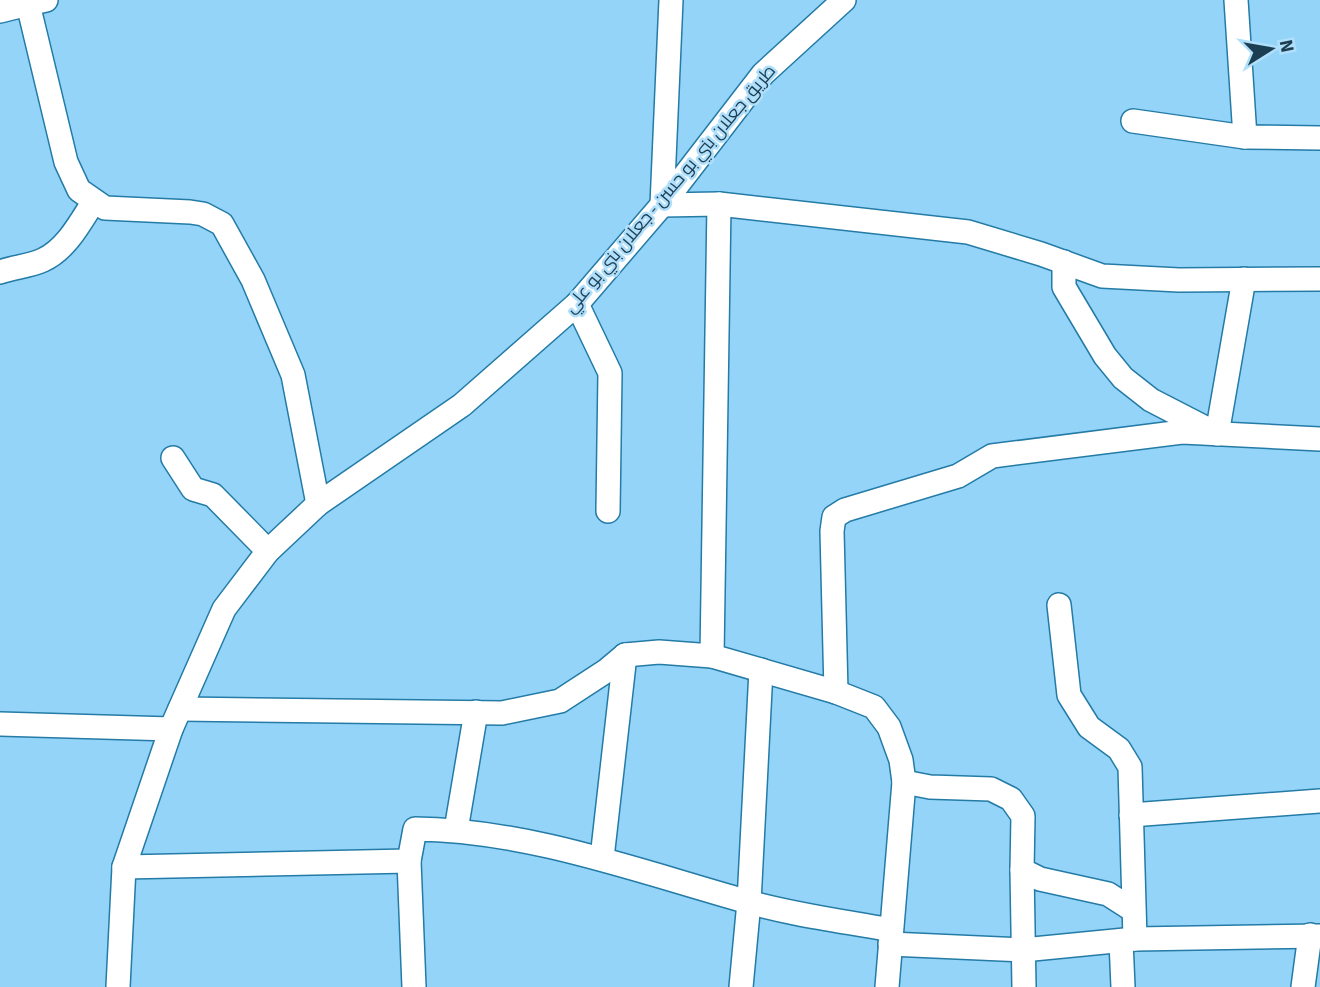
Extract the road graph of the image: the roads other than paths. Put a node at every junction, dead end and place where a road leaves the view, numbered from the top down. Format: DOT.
graph roads {
  1 [pos="671,0"];
  2 [pos="844,0"];
  3 [pos="1236,0"];
  4 [pos="37,2"];
  5 [pos="0,11"];
  6 [pos="1133,121"];
  7 [pos="1245,137"];
  8 [pos="1320,138"];
  9 [pos="94,201"];
  10 [pos="719,204"];
  11 [pos="662,205"];
  12 [pos="1064,262"];
  13 [pos="0,272"];
  14 [pos="1244,279"];
  15 [pos="1320,279"];
  16 [pos="577,304"];
  17 [pos="1217,434"];
  18 [pos="1320,439"];
  19 [pos="173,458"];
  20 [pos="318,504"];
  21 [pos="608,511"];
  22 [pos="268,551"];
  23 [pos="1059,605"];
  24 [pos="625,655"];
  25 [pos="712,656"];
  26 [pos="761,670"];
  27 [pos="836,692"];
  28 [pos="476,712"];
  29 [pos="175,719"];
  30 [pos="0,724"];
  31 [pos="904,782"];
  32 [pos="1320,801"];
  33 [pos="1131,815"];
  34 [pos="456,830"];
  35 [pos="602,858"];
  36 [pos="409,861"];
  37 [pos="124,867"];
  38 [pos="1022,870"];
  39 [pos="749,902"];
  40 [pos="1133,911"];
  41 [pos="1315,936"];
  42 [pos="891,937"];
  43 [pos="1128,940"];
  44 [pos="1023,950"];
  45 [pos="118,987"];
  46 [pos="414,987"];
  47 [pos="741,987"];
  48 [pos="887,987"];
  49 [pos="1024,987"];
  50 [pos="1123,987"];
  51 [pos="1303,987"];
  1 -- 11 [label="street"];
  2 -- 11 [label="street, طريق جعلان بني بو حسن - جعلان بني بو علي"];
  3 -- 7 [label="street"];
  4 -- 5 [label="street"];
  4 -- 9 [label="street"];
  6 -- 7 [label="street"];
  7 -- 8 [label="street"];
  9 -- 13 [label="street"];
  9 -- 20 [label="street"];
  10 -- 11 [label="street"];
  10 -- 12 [label="street"];
  10 -- 25 [label="street"];
  11 -- 16 [label="street, طريق جعلان بني بو حسن - جعلان بني بو علي"];
  12 -- 14 [label="street"];
  12 -- 17 [label="street"];
  14 -- 15 [label="street"];
  14 -- 17 [label="street"];
  16 -- 20 [label="street, طريق جعلان بني بو حسن - جعلان بني بو علي"];
  16 -- 21 [label="street"];
  17 -- 18 [label="street"];
  17 -- 27 [label="street"];
  19 -- 22 [label="street"];
  20 -- 22 [label="street, طريق جعلان بني بو حسن - جعلان بني بو علي"];
  22 -- 29 [label="street, طريق جعلان بني بو حسن - جعلان بني بو علي"];
  23 -- 33 [label="street"];
  24 -- 25 [label="street"];
  24 -- 28 [label="street"];
  24 -- 35 [label="street"];
  25 -- 26 [label="street"];
  26 -- 27 [label="street"];
  26 -- 39 [label="street"];
  27 -- 31 [label="street"];
  28 -- 29 [label="street"];
  28 -- 34 [label="street"];
  29 -- 30 [label="street"];
  29 -- 37 [label="street, طريق جعلان بني بو حسن - جعلان بني بو علي"];
  31 -- 38 [label="street"];
  31 -- 42 [label="street"];
  32 -- 33 [label="street"];
  33 -- 40 [label="street"];
  34 -- 35 [label="street"];
  34 -- 36 [label="street"];
  35 -- 39 [label="street"];
  36 -- 37 [label="street"];
  36 -- 46 [label="street"];
  37 -- 45 [label="street, طريق جعلان بني بو حسن - جعلان بني بو علي"];
  38 -- 40 [label="street"];
  38 -- 44 [label="street"];
  39 -- 42 [label="street"];
  39 -- 47 [label="street"];
  40 -- 43 [label="street"];
  41 -- 43 [label="street"];
  41 -- 51 [label="street"];
  42 -- 44 [label="street"];
  42 -- 48 [label="street"];
  43 -- 44 [label="street"];
  43 -- 50 [label="street"];
  44 -- 49 [label="street"];
}
